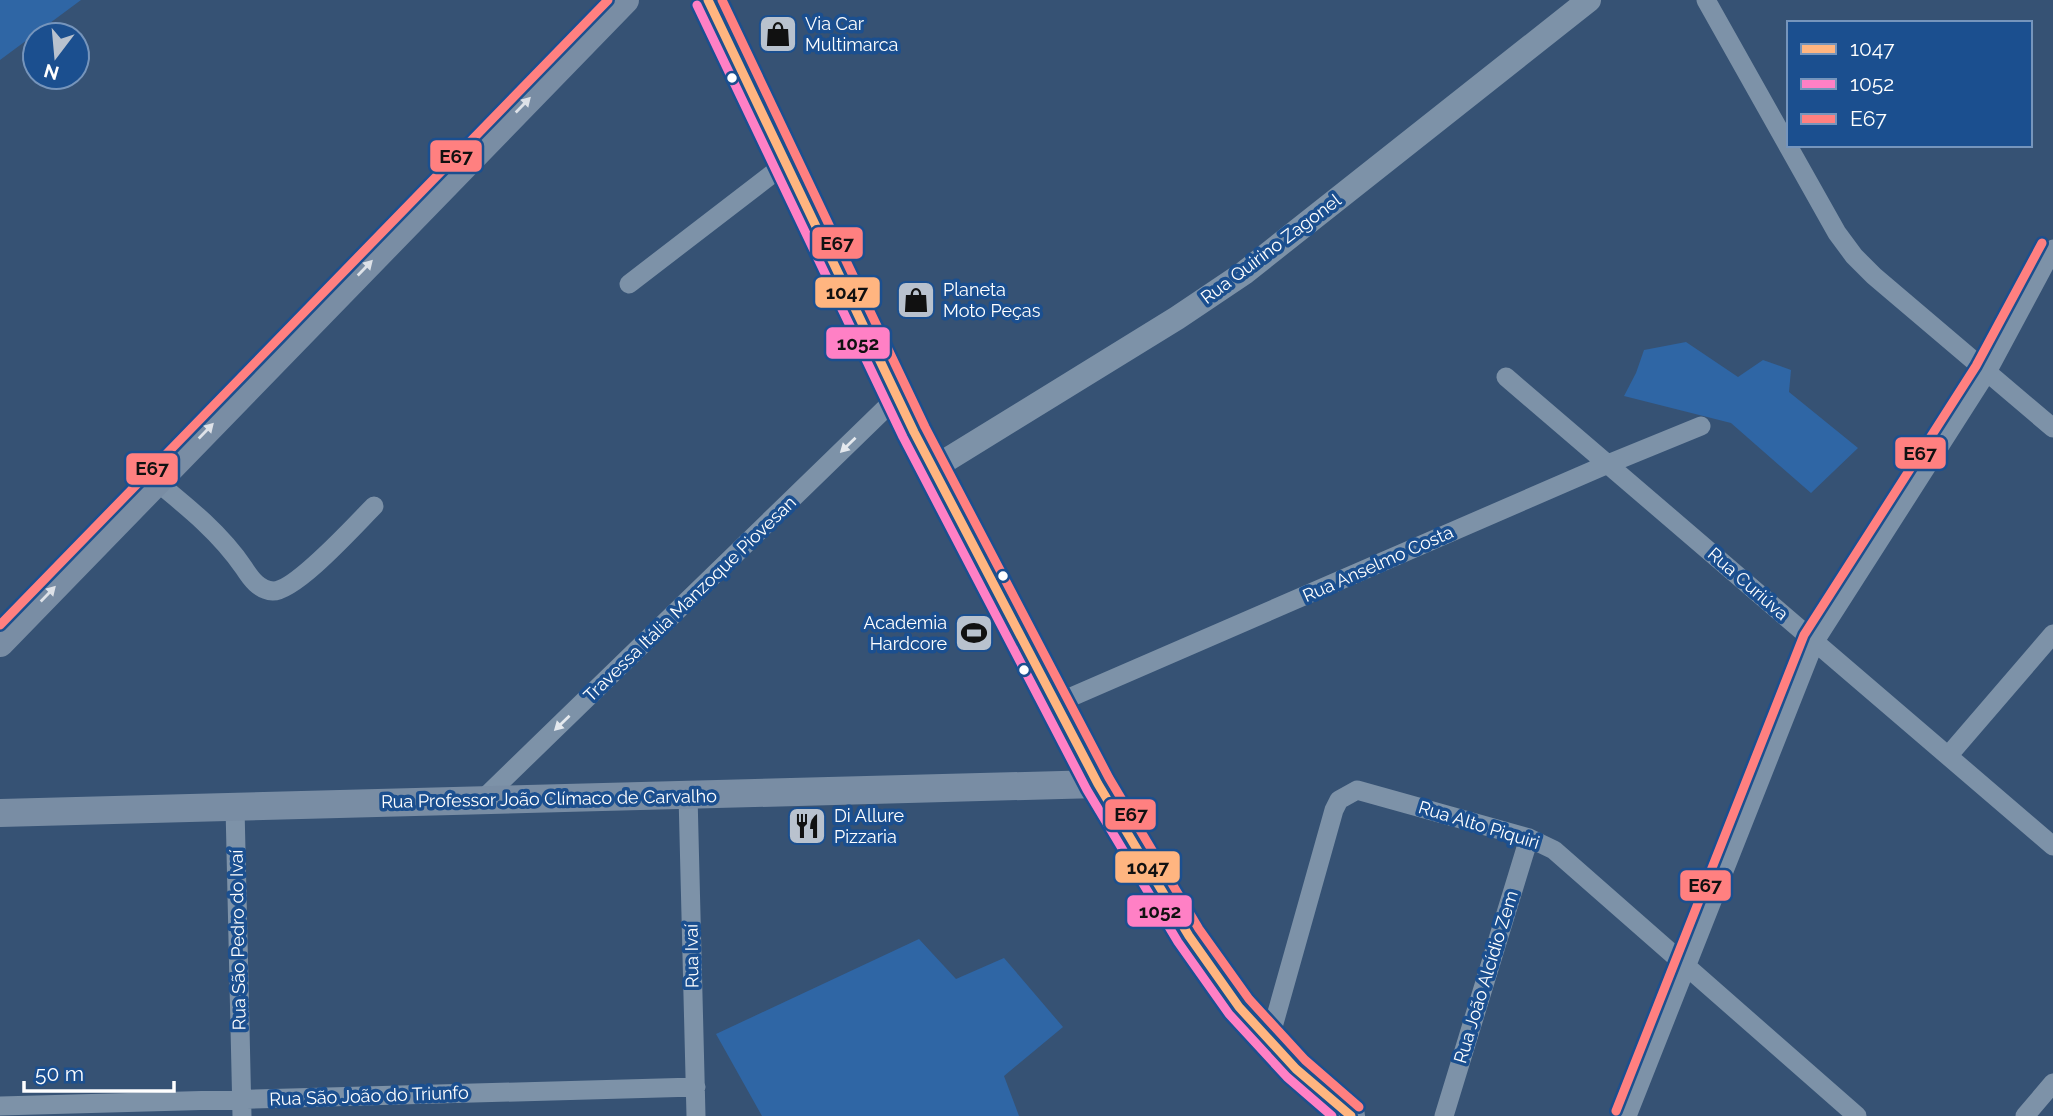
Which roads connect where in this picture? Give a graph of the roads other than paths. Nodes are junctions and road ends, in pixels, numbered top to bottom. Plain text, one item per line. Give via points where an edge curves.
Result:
1 (625, 0) edge
2 (1589, 0) edge
3 (1706, 0) edge
4 (716, 4) edge
5 (1787, 146) edge
6 (1788, 147) edge
7 (785, 164) junction
8 (2053, 249) edge
9 (629, 284) dead end
10 (1987, 372) junction
11 (1506, 377) dead end
12 (897, 397) junction
13 (1701, 426) dead end
14 (2053, 428) edge
15 (1608, 464) junction
16 (932, 469) junction
17 (157, 482) junction
18 (374, 506) dead end
19 (2053, 634) edge
20 (1815, 641) junction
21 (0, 643) edge
22 (1055, 704) junction
23 (1948, 756) junction
24 (1098, 784) junction
25 (688, 795) junction
26 (482, 800) junction
27 (235, 807) junction
28 (0, 813) edge
29 (1529, 838) junction
30 (2053, 846) edge
31 (1686, 965) junction
32 (1269, 1041) junction
33 (2053, 1083) edge
34 (696, 1087) junction
35 (0, 1106) edge
36 (242, 1108) edge
37 (696, 1116) edge
38 (1351, 1116) edge
39 (1444, 1116) edge
40 (1627, 1116) edge
41 (1857, 1116) edge
42 (2025, 1116) edge

17 -> 1 main road
2 - 16 street, Rua Quirino Zagonel via 1225,287
3 - 5 street
4 - 7 main road
6 - 10 street via 1842,240 1874,276
7 - 9 street
7 - 12 main road
8 - 10 street
10 - 14 street
10 - 20 street
11 - 15 street, Rua Curiúva
12 - 16 main road
12 -> 26 street, Travessa Itália Manzoque Piovesan
13 - 15 street, Rua Anselmo Costa
15 - 20 street, Rua Curiúva
15 - 22 street, Rua Anselmo Costa
16 - 22 main road
17 - 18 street via 215,531 252,580 272,591 284,589 299,577
21 -> 17 main road
19 - 23 street
20 - 23 street, Rua Curiúva
20 - 31 street
22 - 24 main road
23 - 30 street, Rua Curiúva
24 - 25 main road, Rua Professor João Clímaco de Carvalho
24 - 32 main road via 1189,936
25 - 26 main road, Rua Professor João Clímaco de Carvalho
25 - 34 street, Rua Ivaí
26 - 27 main road, Rua Professor João Clímaco de Carvalho
27 - 28 main road, Rua Professor João Clímaco de Carvalho
27 - 36 street, Rua São Pedro do Ivaí
29 - 31 street, Rua Alto Piquiri via 1566,858
29 - 32 street, Rua Alto Piquiri via 1367,791 1357,790 1339,800
29 - 39 street, Rua João Alcídio Zem
31 - 40 street
31 - 41 street, Rua Alto Piquiri
32 - 38 main road
33 - 42 street
34 - 36 street, Rua São João do Triunfo
34 - 37 street, Rua Ivaí
35 - 36 street, Rua São João do Triunfo

